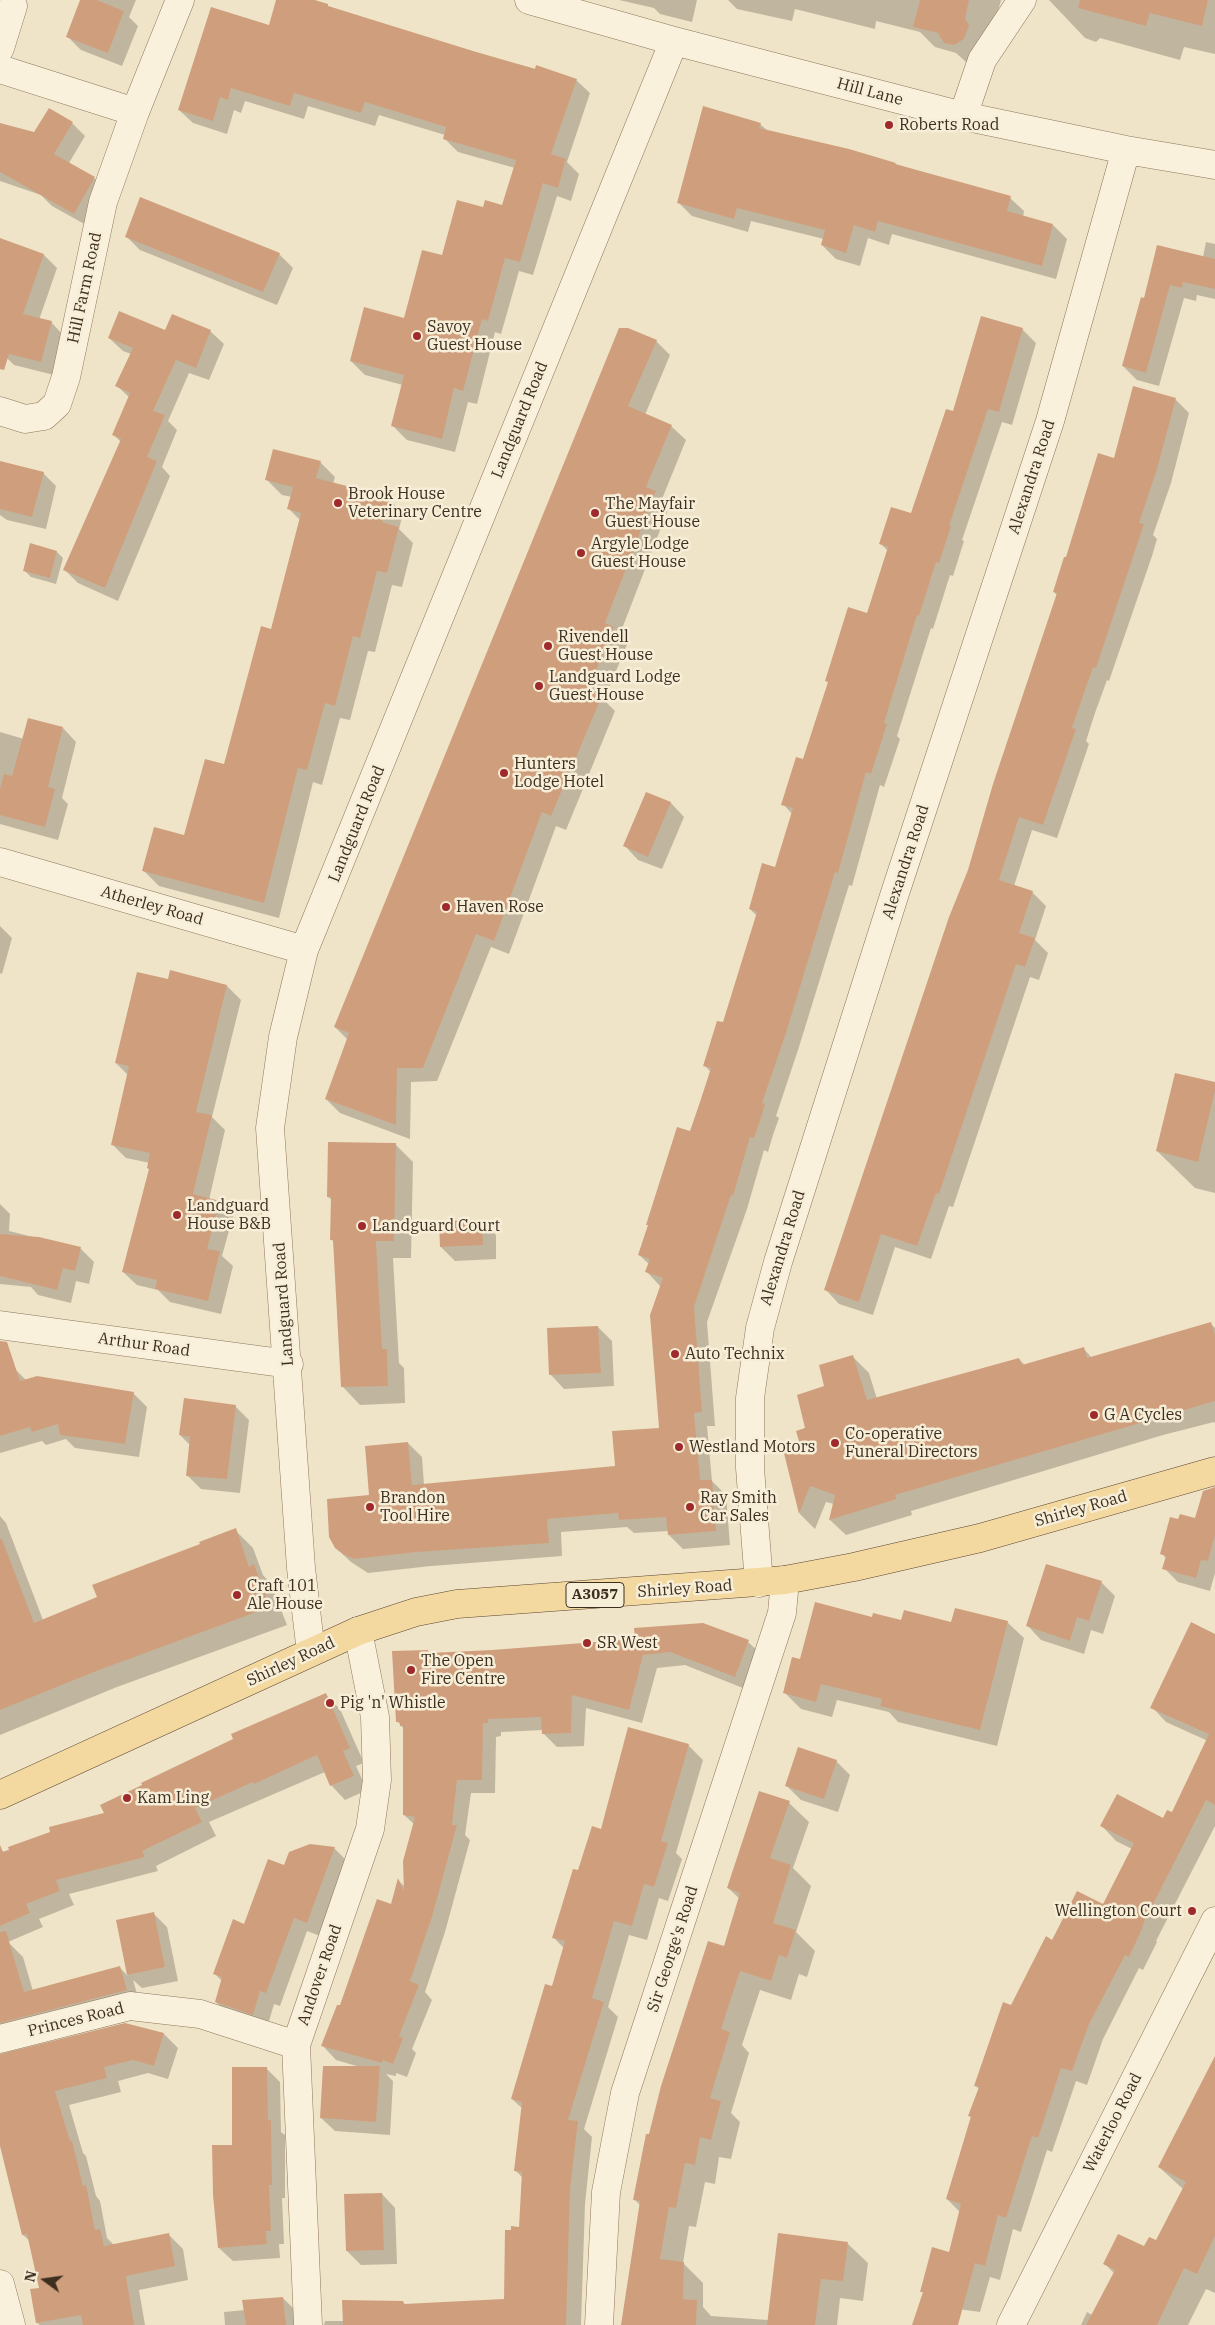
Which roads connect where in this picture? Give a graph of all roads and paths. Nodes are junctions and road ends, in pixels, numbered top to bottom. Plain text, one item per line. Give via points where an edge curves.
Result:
1 (180, 0) edge
2 (530, 0) edge
3 (1022, 0) edge
4 (13, 6) dead end
5 (674, 42) junction
6 (0, 48) edge
7 (0, 69) edge
8 (135, 112) junction
9 (963, 116) junction
10 (1126, 150) junction
11 (1215, 165) edge
12 (0, 411) edge
13 (0, 862) edge
14 (304, 950) junction
15 (0, 1325) edge
16 (288, 1364) junction
17 (1215, 1471) edge
18 (772, 1582) junction
19 (358, 1631) junction
20 (311, 1652) junction
21 (0, 1795) edge
22 (1215, 1921) edge
23 (0, 2038) edge
24 (296, 2045) junction
25 (0, 2284) edge
26 (11, 2325) edge
27 (308, 2325) edge
28 (599, 2325) edge
29 (1011, 2325) edge

1 - 8 street, Hill Farm Road
2 - 5 street, Hill Lane
3 - 9 street via 982,60
4 - 6 street
5 - 9 street, Hill Lane
5 - 14 street, Landguard Road
7 - 8 street
8 - 12 street, Hill Farm Road via 103,202 66,378 57,404 44,416 25,419
9 - 10 street, Hill Lane
10 - 11 street, Hill Lane
10 - 18 street, Alexandra Road via 1050,421 892,903 760,1328 750,1398 750,1468
13 - 14 street, Atherley Road
14 - 16 street, Landguard Road via 283,1037 270,1128
15 - 16 street, Arthur Road
16 - 20 street, Landguard Road via 301,1568
17 - 18 main road, Shirley Road / A3057 via 980,1538
18 - 19 main road, Shirley Road / A3057 via 457,1604 416,1612
18 - 28 street, Sir George's Road via 780,1622 625,2093 606,2192
19 - 20 main road, Shirley Road / A3057
19 - 24 street, Andover Road via 375,1716 376,1790 370,1828
20 - 21 main road, Shirley Road / A3057
22 - 29 street, Waterloo Road
23 - 24 street, Princes Road via 130,2006 200,2014
24 - 27 street, Andover Road
25 - 26 street

